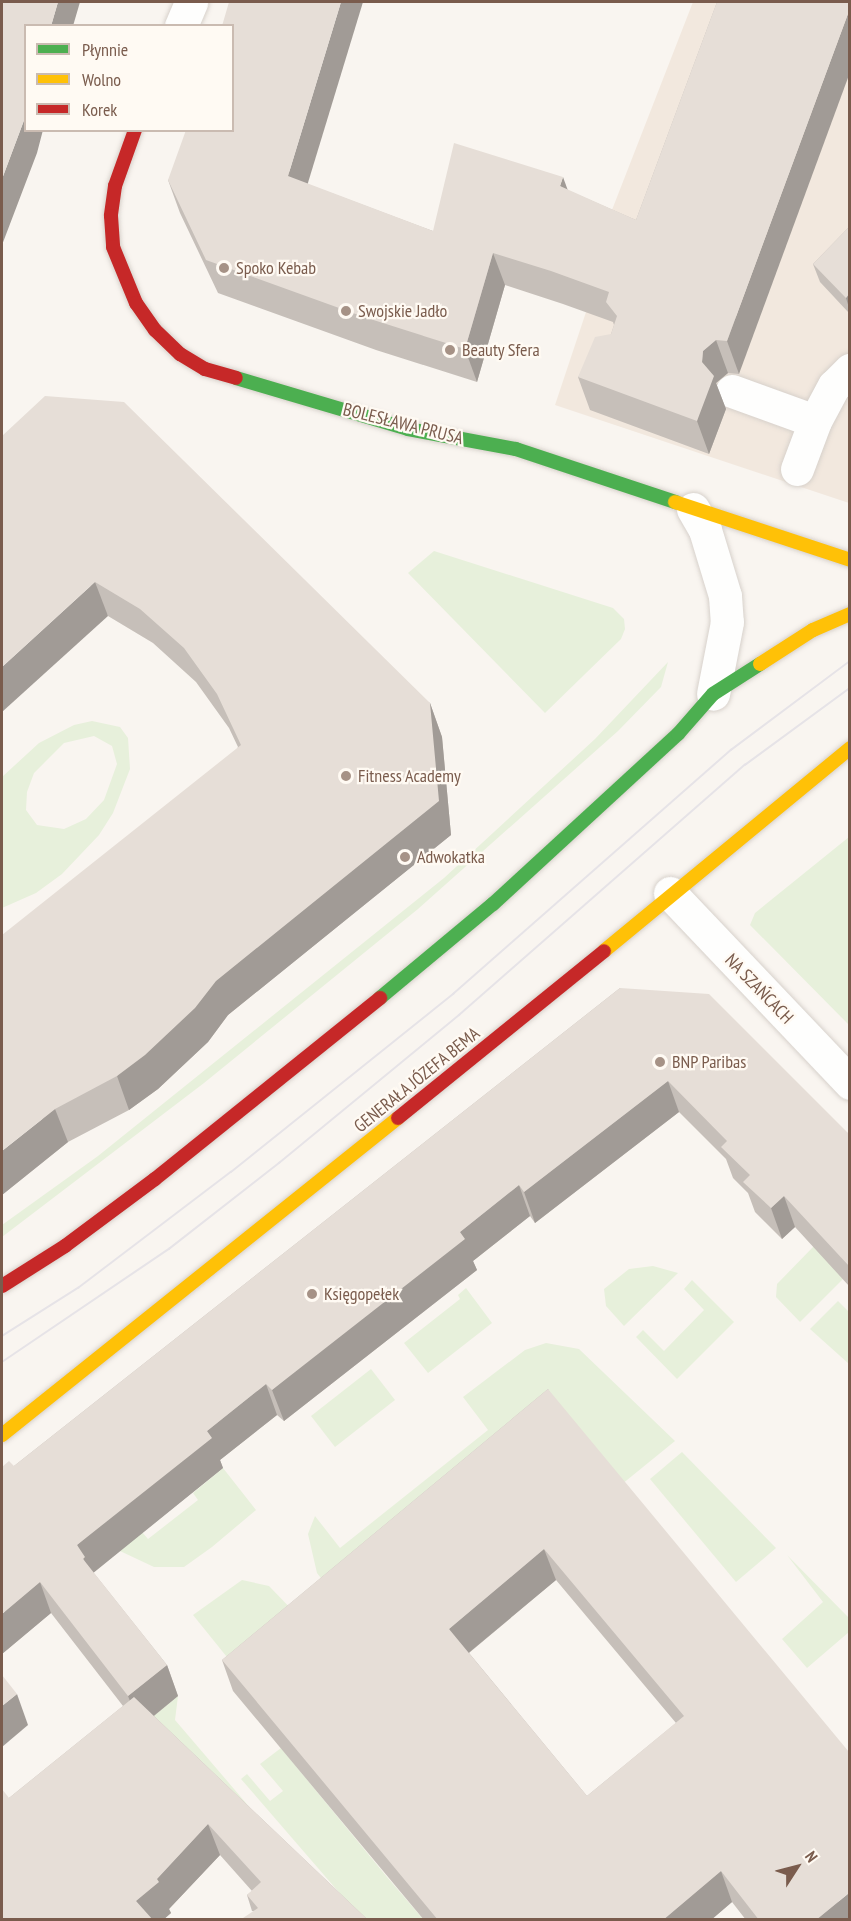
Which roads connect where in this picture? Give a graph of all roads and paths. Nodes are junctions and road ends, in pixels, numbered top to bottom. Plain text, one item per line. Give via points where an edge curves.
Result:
1 (191, 2) edge
2 (182, 24) edge
3 (134, 132) edge
4 (849, 370) edge
5 (732, 392) dead end
6 (815, 421) junction
7 (797, 469) dead end
8 (693, 508) junction
9 (849, 560) edge
10 (849, 614) edge
11 (713, 694) junction
12 (849, 748) edge
13 (670, 893) junction
14 (849, 1083) edge
15 (2, 1286) edge
16 (2, 1435) edge

1 - 2 street
3 - 8 street, BOLESŁAWA PRUSA via 115,186 111,216 113,247 136,303 180,354 205,369 408,429 516,449
4 - 6 street via 834,386
5 - 6 street
6 - 7 street
8 - 9 street, BOLESŁAWA PRUSA
8 - 11 street via 709,541 725,596 727,622
10 - 11 street via 820,626
11 - 15 street via 678,734 493,904 387,993 146,1186 65,1246
12 - 13 street, GENERAŁA JÓZEFA BEMA
13 - 14 street, NA SZAŃCACH
13 - 16 street, GENERAŁA JÓZEFA BEMA via 518,1022

